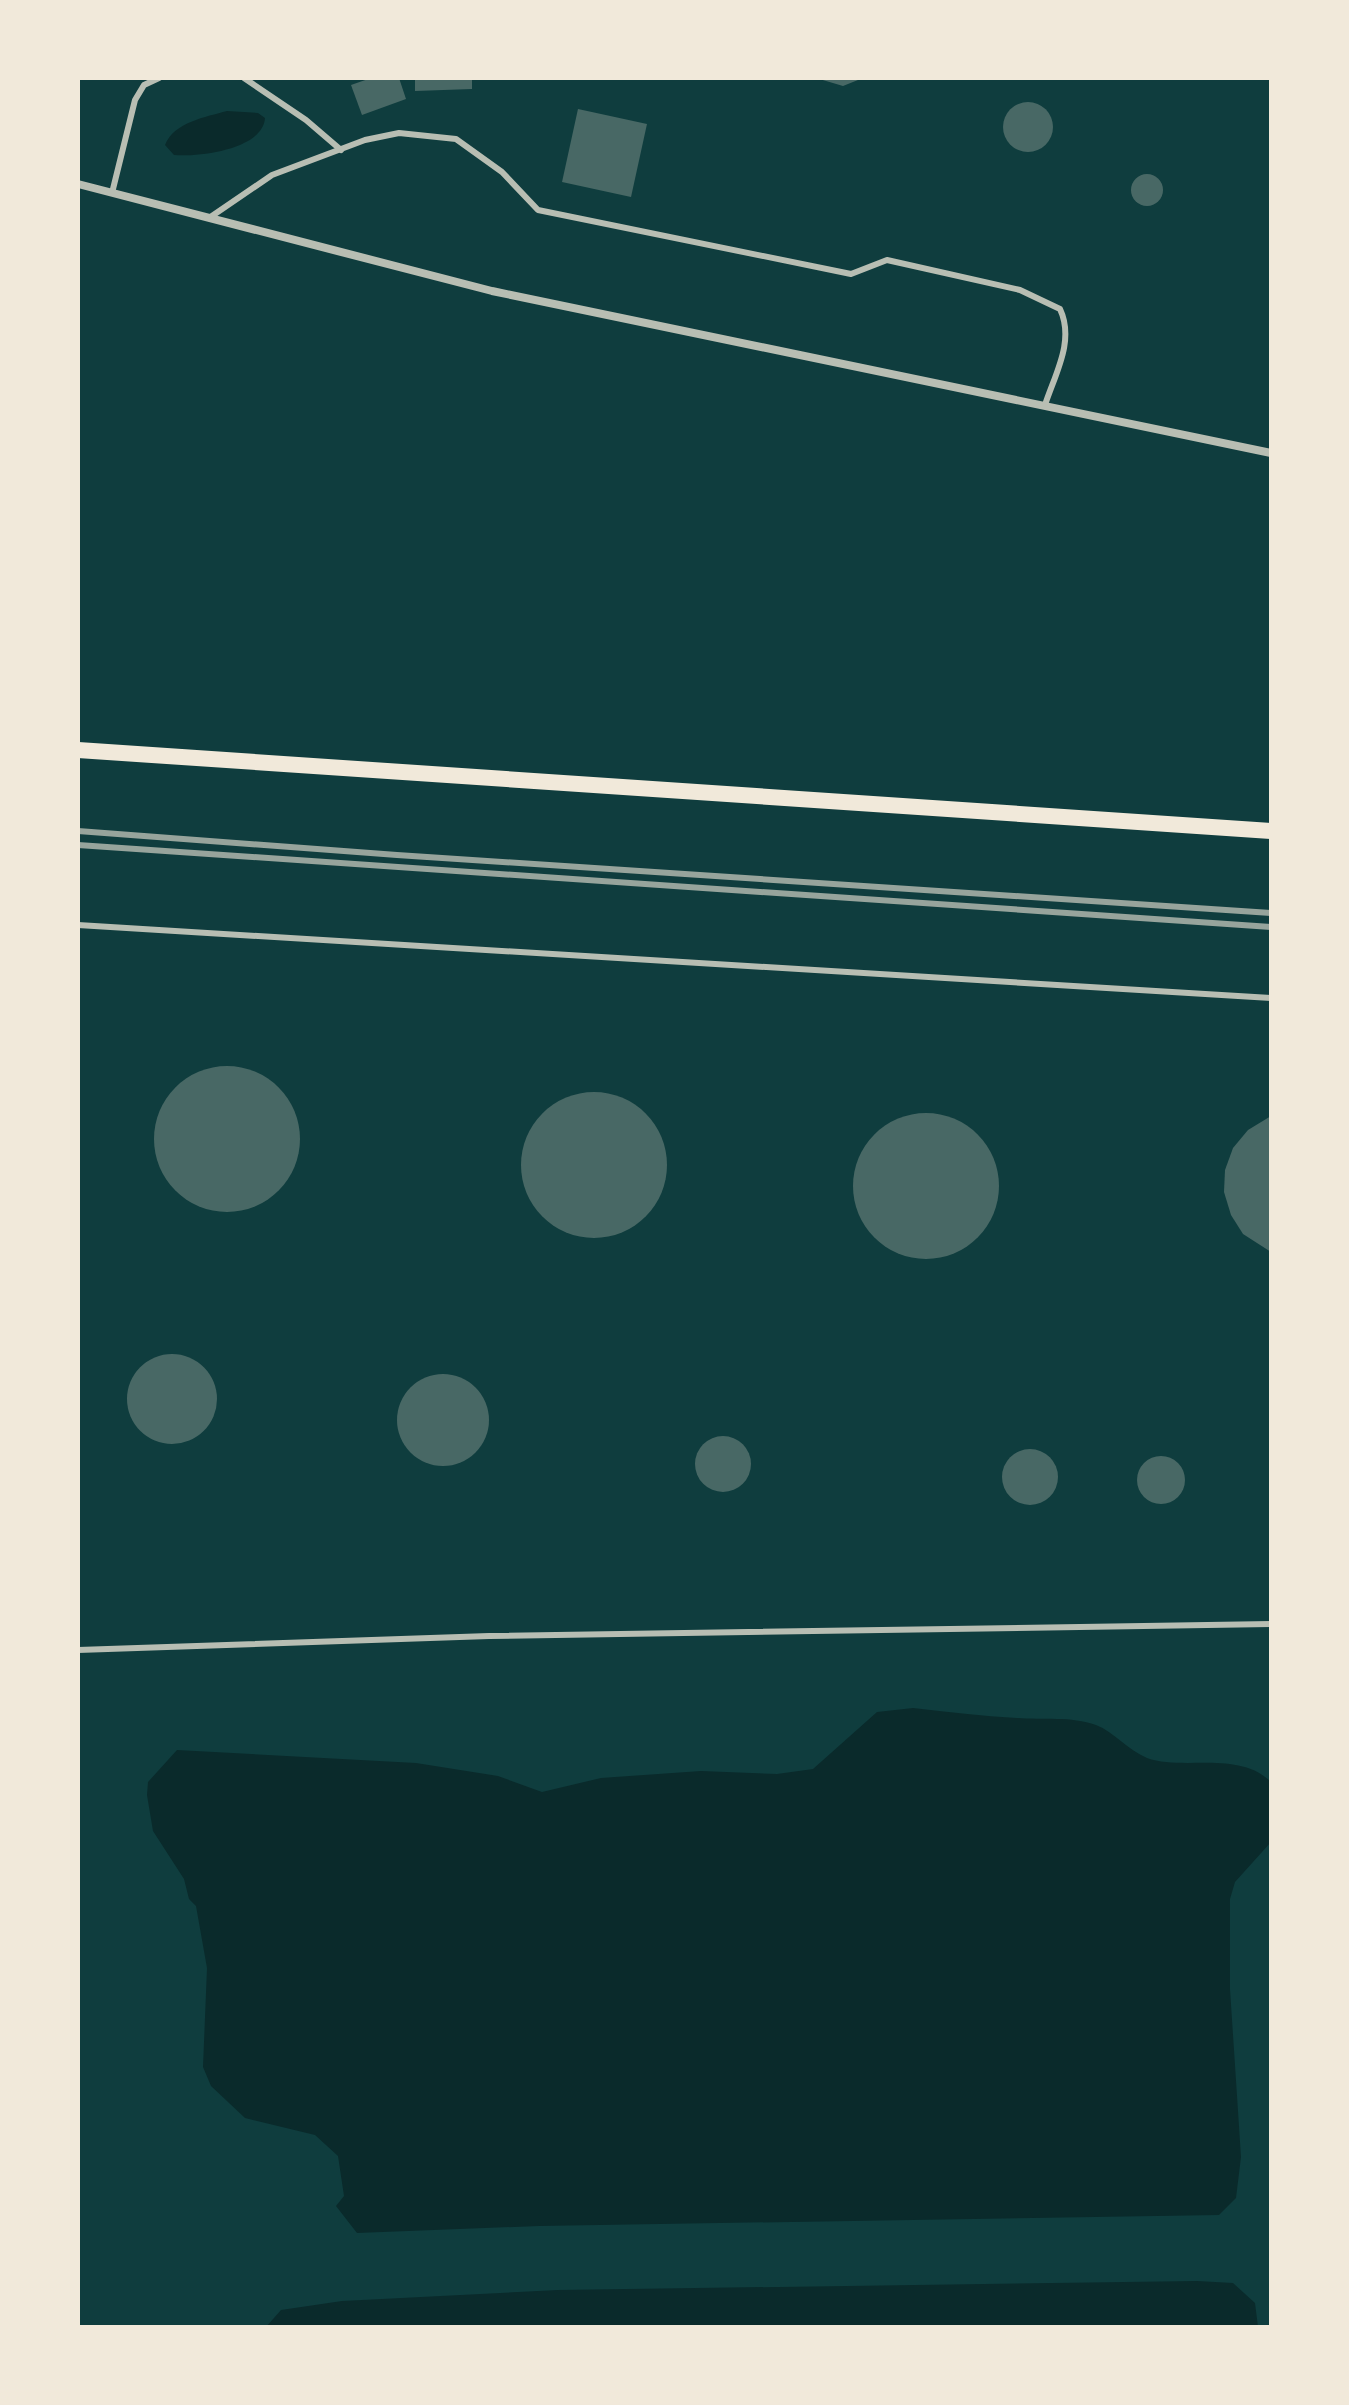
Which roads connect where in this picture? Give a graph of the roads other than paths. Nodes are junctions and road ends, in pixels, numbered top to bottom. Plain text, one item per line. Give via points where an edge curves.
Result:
1 (159, 78) edge
2 (244, 78) edge
3 (143, 82) edge
4 (341, 150) junction
5 (78, 184) edge
6 (112, 193) junction
7 (209, 218) junction
8 (1045, 405) junction
9 (1271, 453) edge
10 (78, 750) edge
11 (1271, 831) edge
12 (78, 925) edge
13 (1271, 998) edge
14 (1271, 1624) edge
15 (78, 1650) edge

1 - 3 lane
2 - 4 lane
3 - 6 lane
4 - 7 lane via 272,175
4 - 8 lane via 399,133 456,139 502,172 538,210 851,274 887,260 1020,290 1060,309 1067,323 1066,343
5 - 6 street
6 - 7 street
7 - 8 street via 492,291
8 - 9 street
10 - 11 main road
12 - 13 lane
14 - 15 lane via 489,1636

